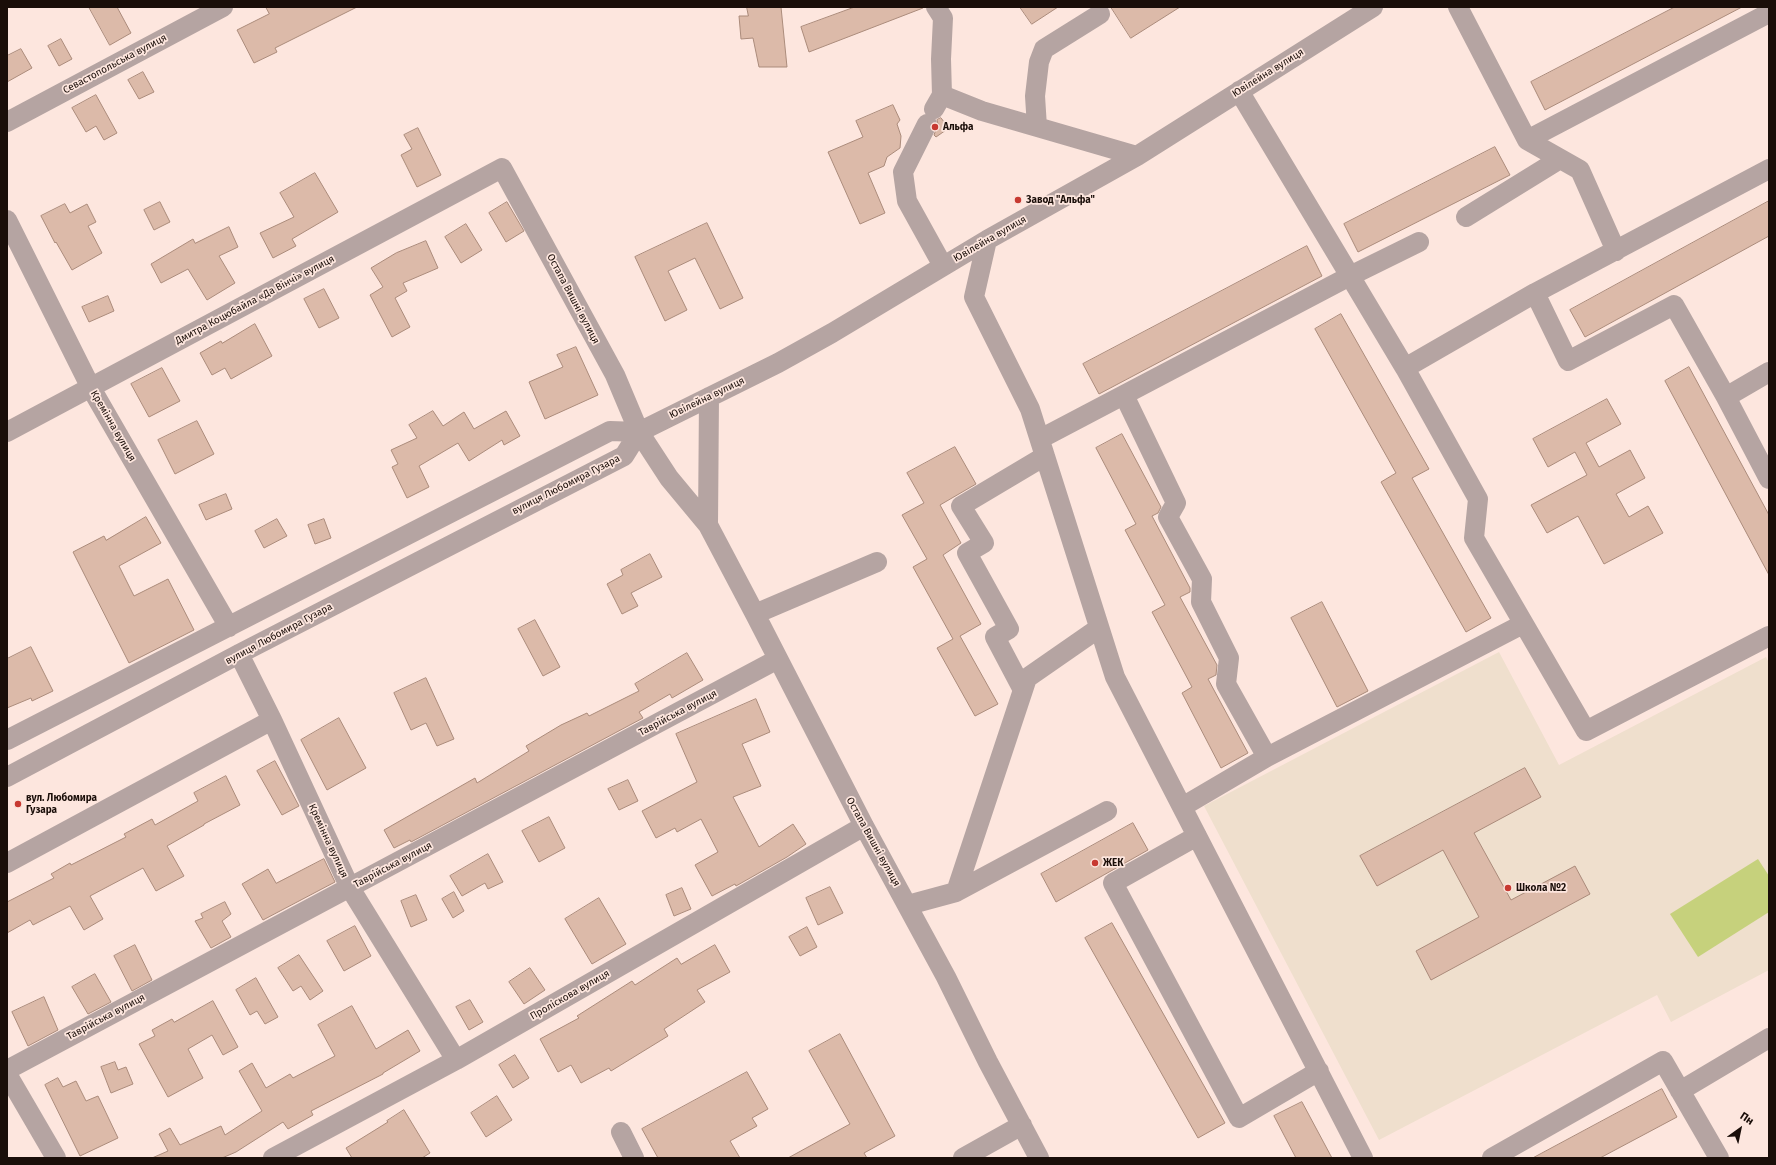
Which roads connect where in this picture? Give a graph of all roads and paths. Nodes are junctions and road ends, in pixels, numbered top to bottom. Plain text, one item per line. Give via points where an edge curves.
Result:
1 (223, 7) edge
2 (936, 7) edge
3 (1373, 7) edge
4 (1458, 7) edge
5 (1769, 13) edge
6 (1100, 14) dead end
7 (1239, 91) junction
8 (935, 109) junction
9 (7, 122) edge
10 (1037, 127) junction
11 (1527, 140) junction
12 (1137, 156) junction
13 (1560, 159) junction
14 (502, 168) joint
15 (1769, 169) edge
16 (1466, 217) dead end
17 (7, 220) edge
18 (987, 240) junction
19 (1419, 242) dead end
20 (1616, 250) junction
21 (943, 266) junction
22 (1350, 276) junction
23 (1536, 293) junction
24 (1405, 368) junction
25 (1769, 372) edge
26 (91, 388) junction
27 (1124, 395) junction
28 (709, 397) junction
29 (1726, 397) junction
30 (7, 432) edge
31 (639, 432) junction
32 (1042, 448) junction
33 (1769, 479) edge
34 (708, 525) junction
35 (877, 562) dead end
36 (755, 614) junction
37 (1523, 624) junction
38 (229, 627) junction
39 (1099, 628) junction
40 (1769, 636) edge
41 (240, 654) junction
42 (778, 660) junction
43 (1023, 690) junction
44 (272, 720) junction
45 (7, 740) edge
46 (1267, 757) junction
47 (7, 777) edge
48 (1182, 807) junction
49 (1107, 811) dead end
50 (864, 826) junction
51 (1197, 836) junction
52 (7, 863) edge
53 (350, 888) junction
54 (956, 892) junction
55 (908, 905) junction
56 (1769, 1038) edge
57 (456, 1060) junction
58 (7, 1070) edge
59 (1318, 1071) junction
60 (7, 1074) edge
61 (1680, 1091) junction
62 (1022, 1125) junction
63 (621, 1132) dead end
64 (56, 1158) edge
65 (273, 1158) edge
66 (634, 1158) edge
67 (963, 1158) edge
68 (1039, 1158) edge
69 (1363, 1158) edge
70 (1492, 1158) edge
71 (1719, 1158) edge

1 - 9 street, Севастопольська вулиця
2 - 8 street via 943,18
3 - 7 street, Ювілейна вулиця
4 - 11 street
5 - 11 street
6 - 10 street via 1044,49 1039,62 1035,96
7 - 12 street, Ювілейна вулиця
7 - 22 street
8 - 10 street via 982,111
8 - 21 street via 903,172 907,201
10 - 12 street
11 - 13 street
12 - 18 street, Ювілейна вулиця
13 - 16 street
13 - 20 street via 1580,170
14 - 26 street, Дмитра Коцюбайла «Да Вінчі» вулиця
14 - 31 street, Остапа Вишні вулиця via 615,375
15 - 20 street
17 - 26 street, Кремінна вулиця
18 - 21 street, Ювілейна вулиця
18 - 32 street via 974,297 1030,409
19 - 22 street
20 - 23 street
21 - 28 street, Ювілейна вулиця via 832,333
22 - 24 street
22 - 27 street
23 - 24 street
23 - 29 street via 1568,361 1674,305
24 - 37 street via 1478,499 1474,538
25 - 29 street
26 - 30 street, Дмитра Коцюбайла «Да Вінчі» вулиця
26 - 38 street, Кремінна вулиця
27 - 32 street
27 - 46 street via 1176,504 1168,517 1202,579 1201,602 1229,658 1226,684
28 - 31 street, Ювілейна вулиця
28 - 34 street
29 - 33 street
31 - 34 street, Остапа Вишні вулиця via 669,478
31 - 38 street via 610,431 403,535
31 - 41 street, вулиця Любомира Гузара via 624,456
32 - 39 street
32 - 43 street via 961,506 984,543 967,553 1009,629 995,637
34 - 36 street, Остапа Вишні вулиця
35 - 36 street
36 - 42 street, Остапа Вишні вулиця
37 - 40 street via 1586,731
37 - 46 street
38 - 45 street
39 - 43 street via 1027,678
39 - 48 street via 1115,677
41 - 44 street, Кремінна вулиця
41 - 47 street, вулиця Любомира Гузара
42 - 50 street, Остапа Вишні вулиця
42 - 53 street, Таврійська вулиця
43 - 54 street
44 - 52 street
44 - 53 street, Кремінна вулиця
46 - 48 street
48 - 51 street
49 - 54 street
50 - 55 street, Остапа Вишні вулиця
50 - 57 street, Проліскова вулиця
51 - 59 street
51 - 59 street via 1113,883 1239,1118
53 - 57 street, Кремінна вулиця
53 - 58 street, Таврійська вулиця
54 - 55 street
55 - 62 street, Остапа Вишні вулиця
56 - 61 street
57 - 65 street, Проліскова вулиця
59 - 69 street
60 - 64 street
61 - 70 street via 1663,1062
61 - 71 street
62 - 67 street
62 - 68 street, Остапа Вишні вулиця
63 - 66 street

